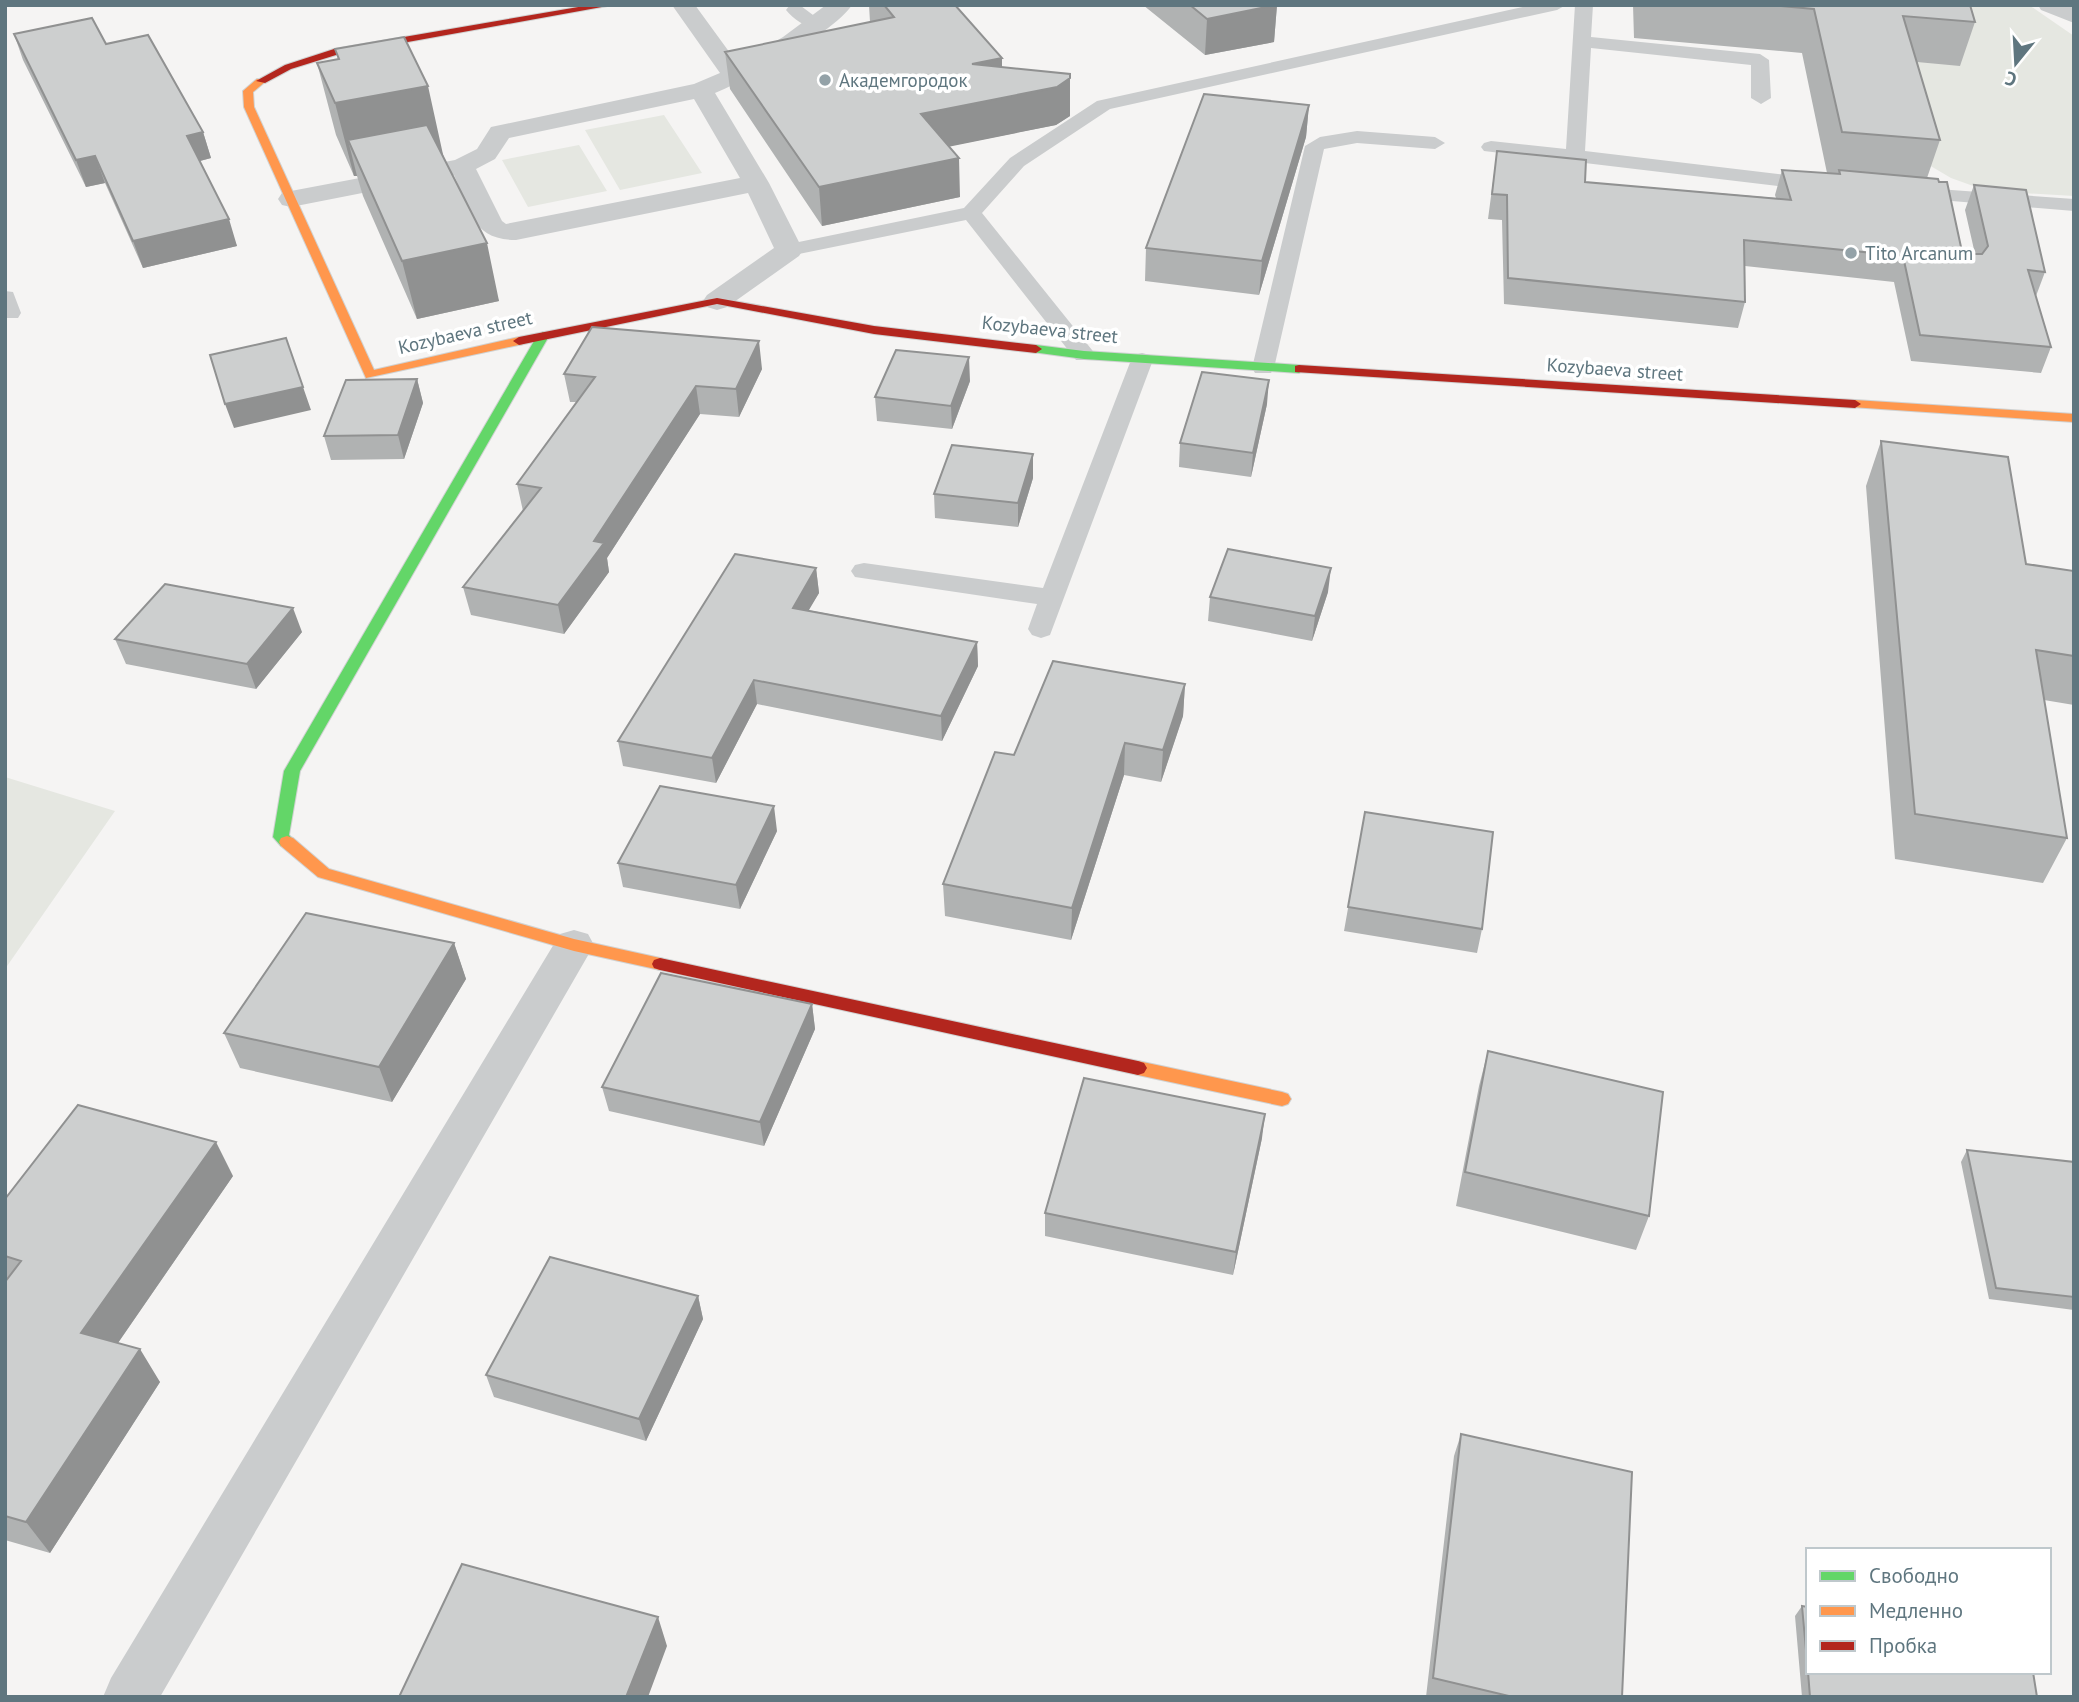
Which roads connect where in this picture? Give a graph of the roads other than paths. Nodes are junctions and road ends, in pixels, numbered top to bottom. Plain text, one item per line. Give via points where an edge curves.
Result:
1 (608, 5) edge
2 (682, 5) edge
3 (841, 5) edge
4 (1557, 5) edge
5 (1584, 5) edge
6 (2049, 5) edge
7 (795, 9) dead end
8 (2074, 16) edge
9 (816, 24) junction
10 (1582, 42) junction
11 (735, 77) junction
12 (701, 90) junction
13 (1761, 98) dead end
14 (1435, 143) dead end
15 (1491, 147) dead end
16 (1575, 156) junction
17 (462, 166) junction
18 (756, 183) junction
19 (1841, 188) edge
20 (1895, 193) edge
21 (1949, 195) junction
22 (291, 199) junction
23 (2074, 205) edge
24 (971, 214) junction
25 (1954, 221) edge
26 (789, 250) junction
27 (717, 301) junction
28 (542, 336) junction
29 (1084, 355) junction
30 (1142, 360) junction
31 (1263, 368) junction
32 (2074, 418) edge
33 (864, 572) dead end
34 (1053, 598) junction
35 (1041, 629) dead end
36 (574, 945) junction
37 (1282, 1099) dead end
38 (130, 1697) edge

1 - 22 street, Kozybaeva street via 364,45 298,61 270,74 248,91 247,99
2 - 11 street
3 - 9 street
4 - 24 lane via 1104,105 1017,162
5 - 10 lane
6 - 8 street
7 - 9 lane
9 - 11 street
10 - 13 lane via 1760,60
10 - 16 lane
11 - 12 street
12 - 17 street via 500,132 486,154
12 - 18 street
14 - 31 lane via 1347,138 1325,139 1315,146
15 - 16 lane
16 - 19 lane
17 - 18 street via 491,226 500,232
17 - 22 street
18 - 26 street
20 - 21 lane
21 - 23 lane
21 - 25 lane
22 - 28 street, Kozybaeva street via 370,375
24 - 26 lane
24 - 29 lane
26 - 27 street
27 - 28 street, Kozybaeva street
27 - 29 street, Kozybaeva street via 874,330
28 - 36 street via 292,771 281,837 324,873
29 - 30 street, Kozybaeva street
30 - 31 street, Kozybaeva street
30 - 34 lane
31 - 32 street, Kozybaeva street
33 - 34 lane
34 - 35 lane
36 - 37 street
36 - 38 street

